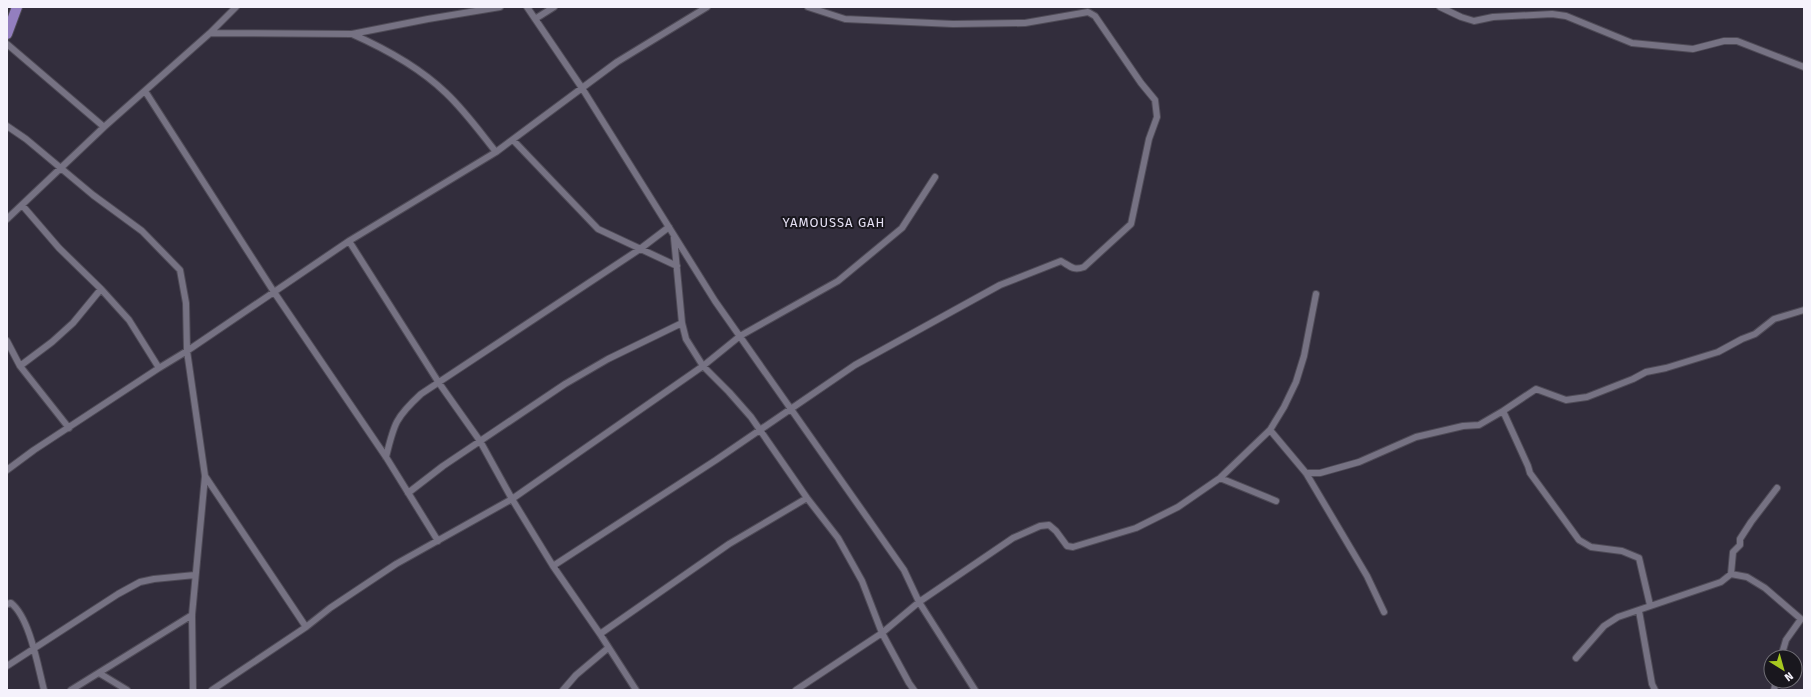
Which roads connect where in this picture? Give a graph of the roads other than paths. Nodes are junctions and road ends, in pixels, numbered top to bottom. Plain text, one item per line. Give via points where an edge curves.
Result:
1 (17, 7) edge
2 (236, 7) edge
3 (500, 7) edge
4 (528, 7) edge
5 (554, 7) edge
6 (707, 7) edge
7 (808, 7) edge
8 (1440, 7) edge
9 (536, 19) junction
10 (210, 33) junction
11 (7, 34) edge
12 (352, 34) junction
13 (7, 44) edge
14 (1804, 67) edge
15 (582, 88) junction
16 (145, 92) junction
17 (7, 126) edge
18 (104, 127) junction
19 (513, 140) junction
20 (496, 152) junction
21 (60, 168) junction
22 (935, 177) dead end
23 (22, 205) junction
24 (7, 219) edge
25 (669, 227) junction
26 (674, 236) junction
27 (349, 241) junction
28 (640, 249) junction
29 (677, 266) junction
30 (101, 289) junction
31 (274, 292) junction
32 (1316, 294) dead end
33 (1804, 310) edge
34 (682, 323) junction
35 (740, 336) junction
36 (7, 341) edge
37 (187, 351) junction
38 (20, 366) junction
39 (703, 366) junction
40 (159, 368) junction
41 (439, 384) junction
42 (791, 409) junction
43 (1503, 411) junction
44 (69, 428) junction
45 (760, 430) junction
46 (1270, 430) junction
47 (480, 441) junction
48 (386, 457) junction
49 (7, 470) edge
50 (1306, 473) junction
51 (205, 476) junction
52 (1220, 478) junction
53 (1777, 488) dead end
54 (408, 492) junction
55 (807, 498) junction
56 (512, 499) junction
57 (1276, 501) dead end
58 (438, 541) junction
59 (553, 566) junction
60 (1731, 574) junction
61 (195, 575) junction
62 (919, 602) junction
63 (7, 604) edge
64 (1650, 605) junction
65 (1639, 611) junction
66 (1384, 612) dead end
67 (192, 614) junction
68 (306, 627) junction
69 (882, 633) junction
70 (600, 634) junction
71 (608, 648) junction
72 (1783, 649) edge
73 (34, 650) junction
74 (1576, 658) dead end
75 (7, 666) edge
76 (100, 673) junction
77 (44, 690) edge
78 (71, 690) edge
79 (127, 690) edge
80 (193, 690) edge
81 (212, 690) edge
82 (562, 690) edge
83 (636, 690) edge
84 (796, 690) edge
85 (914, 690) edge
86 (974, 690) edge
87 (1655, 690) edge

1 - 11 main road
2 - 10 street
3 - 12 street
4 - 9 street
5 - 9 street
6 - 15 street via 617,62
7 - 42 street via 845,19 954,24 1025,23 1088,12 1102,24 1141,83 1156,100 1157,117 1149,140 1131,224 1084,267 1072,269 1061,261 1000,285 855,365
8 - 14 street via 1474,21 1500,16 1566,16 1639,43 1693,49 1724,41 1737,41
9 - 15 street
10 - 12 street
10 - 16 street
12 - 20 street via 386,49 446,93
13 - 18 street
15 - 19 street
15 - 25 street
16 - 18 street
16 - 31 street
17 - 21 street
18 - 21 street
19 - 20 street
19 - 28 street via 598,229
20 - 27 street
21 - 23 street
21 - 37 street via 142,232 180,270 186,303
22 - 35 street via 902,228 872,254 838,281
23 - 24 street
23 - 30 street via 59,248
25 - 26 street
25 - 28 street
26 - 29 street
26 - 35 street
27 - 31 street
27 - 41 street
28 - 29 street
28 - 41 street
29 - 34 street
30 - 38 street via 73,323
30 - 40 street via 129,320
31 - 37 street
31 - 48 street
32 - 46 street via 1304,356 1296,382
33 - 43 street via 1774,319 1755,334 1718,352 1646,372 1633,380 1587,397 1566,400 1536,389
34 - 39 street via 686,339
34 - 47 street via 608,358 531,405
35 - 39 street
35 - 42 street
36 - 38 street
37 - 40 street
37 - 51 street
38 - 44 street
39 - 45 street via 729,392
39 - 56 street
40 - 44 street
41 - 47 street
41 - 48 street via 421,394 404,409 394,425
42 - 45 street
42 - 62 street via 904,570
43 - 50 street via 1479,425 1463,426 1416,438 1359,462 1320,474
43 - 64 street via 1530,473 1579,540 1591,547 1622,551 1639,558
44 - 49 street
45 - 55 street
45 - 59 street
46 - 50 street
46 - 52 street
47 - 54 street
47 - 56 street
48 - 54 street
50 - 66 street via 1367,576
51 - 61 street
51 - 68 street
52 - 57 street
52 - 62 street via 1178,507 1136,528 1073,547 1067,546 1049,525 1040,526 1014,538
53 - 60 street via 1751,522 1740,539 1740,545 1733,552
54 - 58 street
55 - 69 street via 846,550 862,581
55 - 70 street via 729,544
56 - 58 street
56 - 59 street
58 - 68 street via 396,564
59 - 70 street
60 - 64 street via 1721,582
60 - 72 street via 1747,577 1765,588 1801,619 1786,640
61 - 67 street
61 - 73 street via 140,582
62 - 69 street
62 - 86 street
63 - 73 street via 15,607
64 - 65 street
65 - 74 street via 1618,617 1604,626
65 - 87 street
67 - 76 street
67 - 80 street
68 - 81 street
69 - 84 street
69 - 85 street
70 - 71 street
71 - 82 street
71 - 83 street
73 - 75 street
73 - 77 street
76 - 78 street
76 - 79 street

